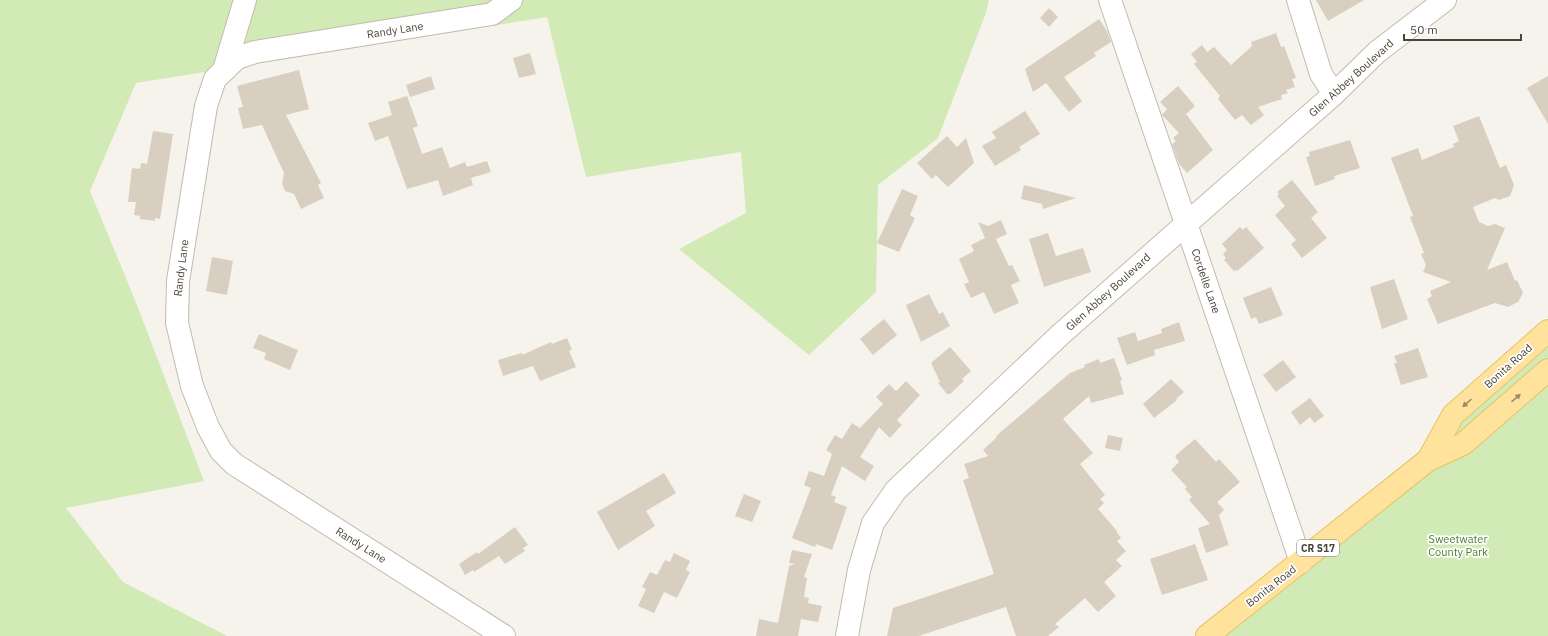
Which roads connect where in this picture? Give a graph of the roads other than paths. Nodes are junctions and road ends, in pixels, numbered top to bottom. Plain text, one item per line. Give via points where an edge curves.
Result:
1 (245, 0) edge
2 (511, 0) edge
3 (1110, 0) edge
4 (1298, 0) edge
5 (1445, 0) edge
6 (224, 70) junction
7 (1334, 94) junction
8 (1186, 222) junction
9 (1548, 331) edge
10 (1548, 370) edge
11 (1428, 460) junction
12 (1301, 562) junction
13 (504, 636) edge
14 (846, 636) edge
15 (1206, 636) edge

1 - 6 street
2 - 6 street, Randy Lane via 492,14 254,52 237,58
3 - 8 street, Cordelle Lane
4 - 7 street via 1321,74
5 - 7 street, Glen Abbey Boulevard via 1377,52
6 - 13 street, Randy Lane via 215,80 206,106 178,281 177,323 192,386 208,427 221,451 234,464
7 - 8 street, Glen Abbey Boulevard
8 - 12 street, Cordelle Lane
8 - 14 street, Glen Abbey Boulevard via 1057,337 896,490 873,523 859,570
9 -> 11 main road, Bonita Road / CR S17 via 1453,415
11 -> 10 main road, Bonita Road / CR S17 via 1463,444
11 - 12 main road, Bonita Road / CR S17
12 - 15 main road, Bonita Road / CR S17

